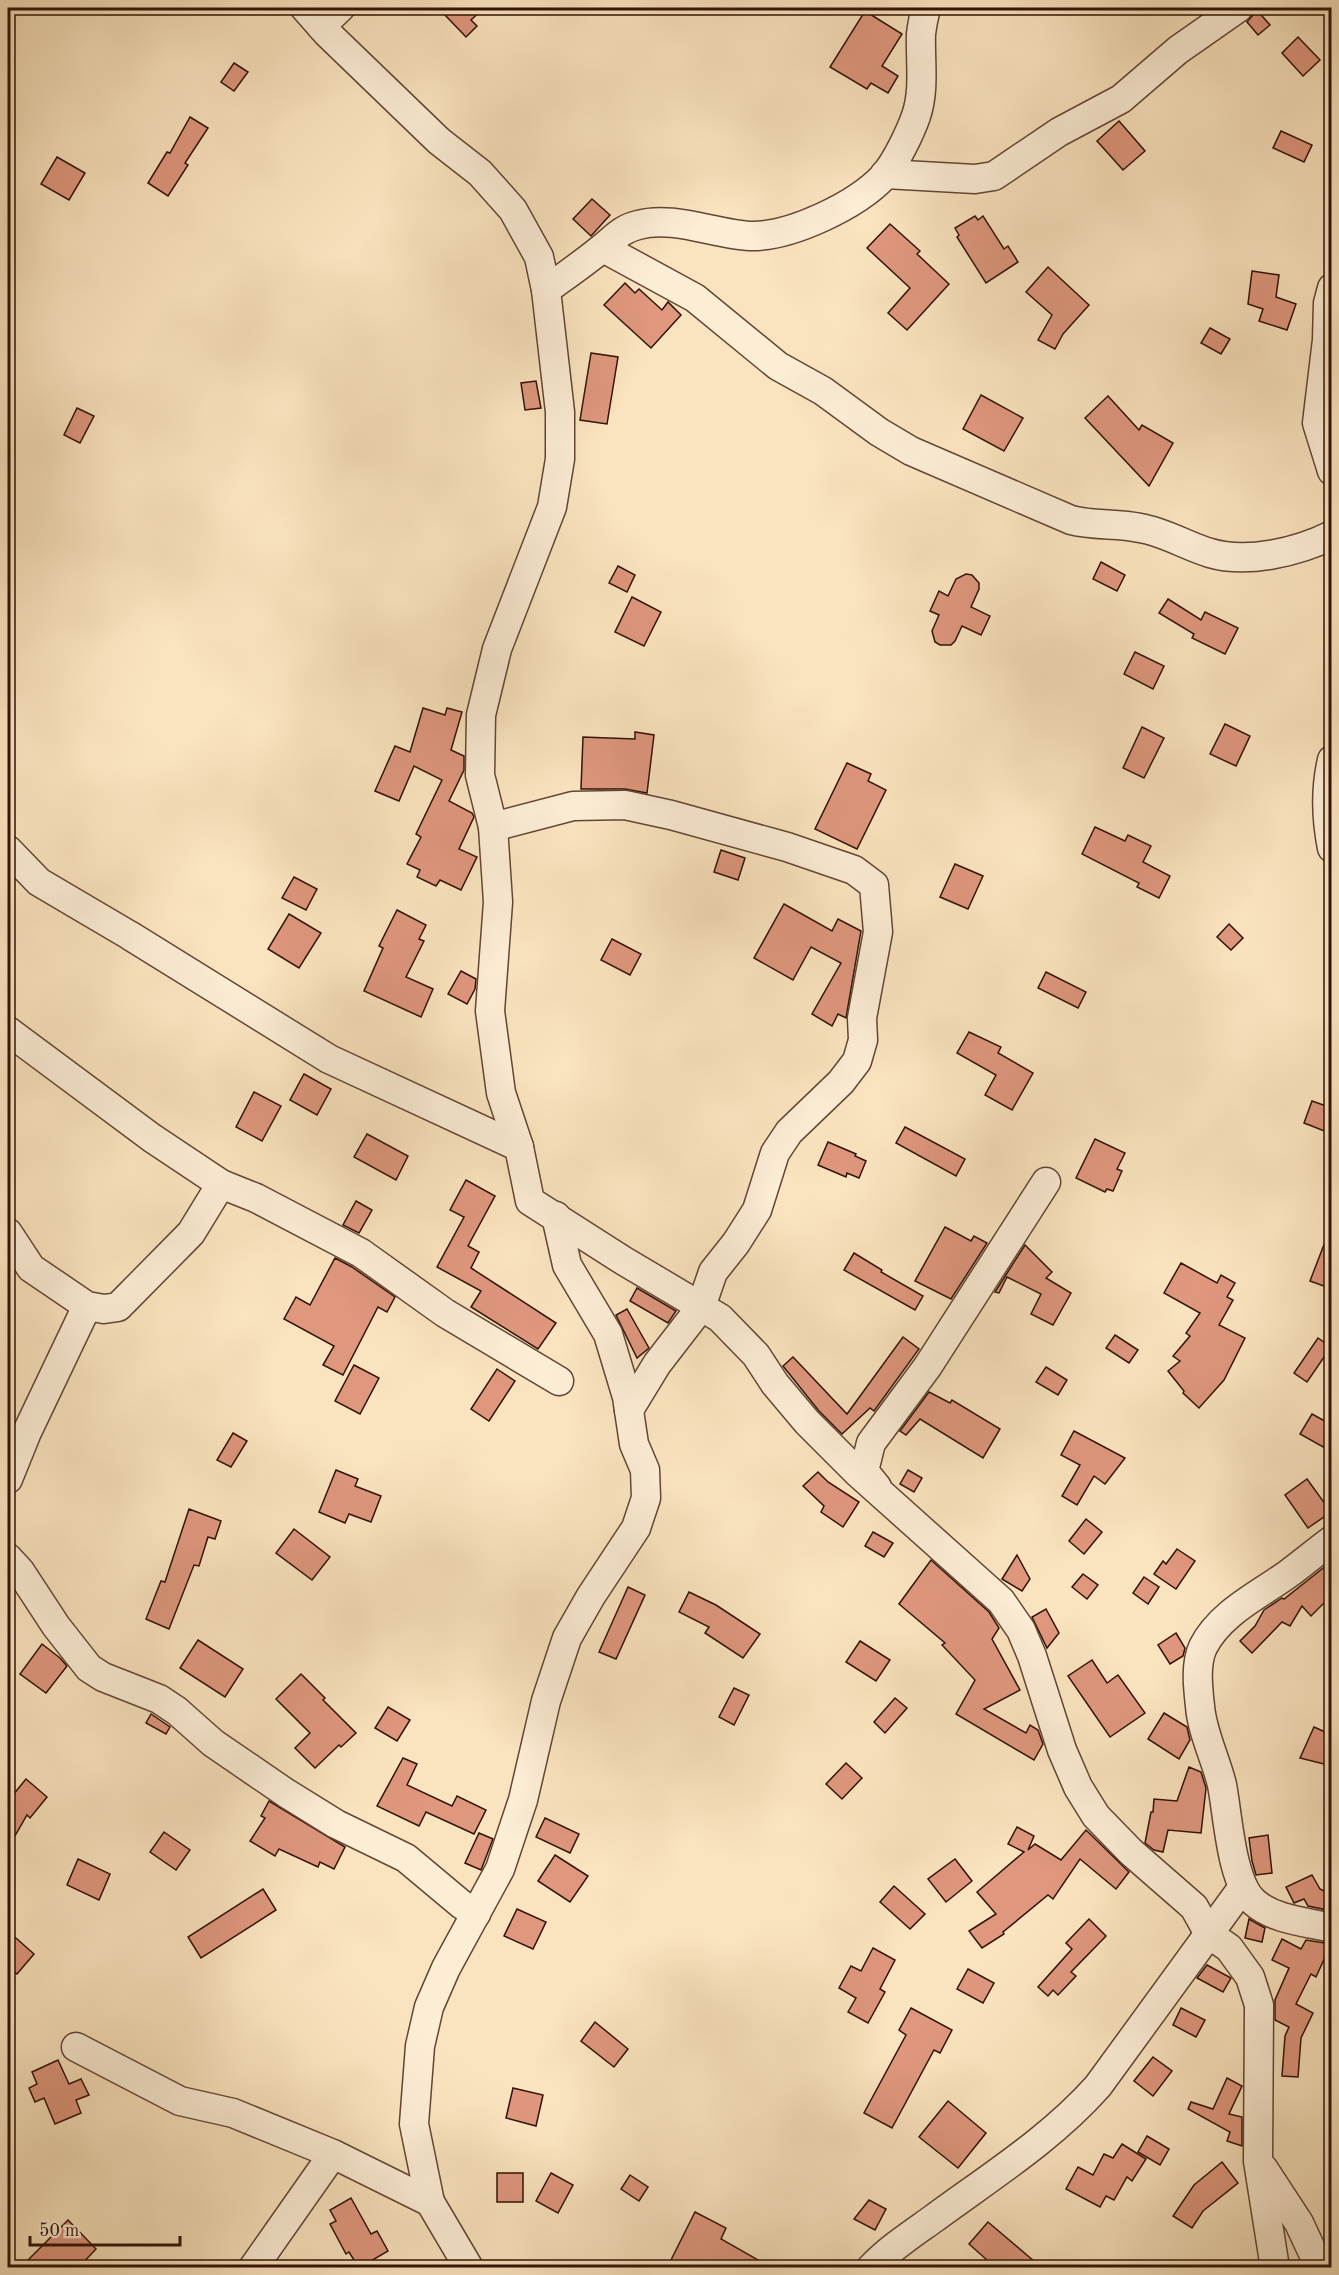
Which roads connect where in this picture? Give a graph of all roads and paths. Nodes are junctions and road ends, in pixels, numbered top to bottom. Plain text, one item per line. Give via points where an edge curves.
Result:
1 (926, 8) edge
2 (1238, 8) edge
3 (322, 14) edge
4 (885, 174) junction
5 (603, 248) junction
6 (1332, 288) edge
7 (546, 290) junction
8 (1332, 471) edge
9 (1332, 535) edge
10 (1332, 760) edge
11 (493, 827) junction
12 (1332, 848) edge
13 (8, 850) edge
14 (8, 1031) edge
15 (519, 1147) junction
16 (1046, 1182) dead end
17 (221, 1184) junction
18 (556, 1216) junction
19 (8, 1233) edge
20 (19, 1270) edge
21 (87, 1306) junction
22 (701, 1307) junction
23 (559, 1381) dead end
24 (629, 1410) junction
25 (8, 1479) edge
26 (880, 1491) junction
27 (1332, 1540) edge
28 (8, 1558) edge
29 (1243, 1887) junction
30 (477, 1914) junction
31 (1332, 1928) edge
32 (1209, 1934) junction
33 (76, 2047) dead end
34 (333, 2154) junction
35 (1258, 2161) junction
36 (430, 2202) junction
37 (253, 2268) edge
38 (469, 2268) edge
39 (871, 2268) edge
40 (1275, 2268) edge
41 (1320, 2268) edge

1 - 4 street via 916,115
2 - 4 street via 1178,50 1121,99 1059,132 994,176 975,179
3 - 7 street via 438,141 480,173 513,210 539,257
4 - 5 street via 866,192 789,231 751,236 656,220 620,232
5 - 7 street
5 - 9 street via 695,298 778,366 823,391 911,451 1071,520 1140,527 1212,554 1238,556 1283,553
6 - 8 street via 1317,423
7 - 11 street via 560,412 560,459 552,507 498,649 481,715 480,774
10 - 12 street via 1326,784
11 - 15 street via 498,902 490,1011 501,1093
11 - 22 street via 573,806 625,805 787,847 854,870 874,885 878,932 857,1061 789,1132 775,1153 757,1210 713,1272
13 - 15 street via 39,882 329,1059
14 - 17 street
15 - 18 street via 530,1201
16 - 26 street via 928,1366 871,1443 864,1471
17 - 21 street via 191,1233 118,1306 104,1310
17 - 23 street via 247,1193 361,1254 444,1313
18 - 22 street
18 - 24 street via 567,1265 608,1334
19 - 20 street
20 - 21 street
21 - 25 street
22 - 24 street via 657,1364
22 - 26 street via 720,1318 756,1354 807,1422
24 - 30 street via 634,1444 645,1470 646,1498 636,1528 567,1638 546,1701 523,1800 500,1869
26 - 32 street via 1001,1601 1025,1639 1062,1750 1096,1816 1194,1907
27 - 29 street via 1239,1607 1214,1629 1202,1650 1198,1669 1200,1708 1222,1784 1230,1841
28 - 30 street via 89,1668 159,1699 213,1743 286,1793 336,1824 406,1858
29 - 31 street via 1253,1902 1270,1913
29 - 32 street
30 - 36 street via 429,2007 420,2046 414,2124
32 - 35 street via 1229,1947 1250,1977 1259,2005
32 - 39 street via 1078,2109
33 - 34 street via 180,2101 233,2113
34 - 36 street
34 - 37 street
35 - 40 street
35 - 41 street via 1299,2223
36 - 38 street

